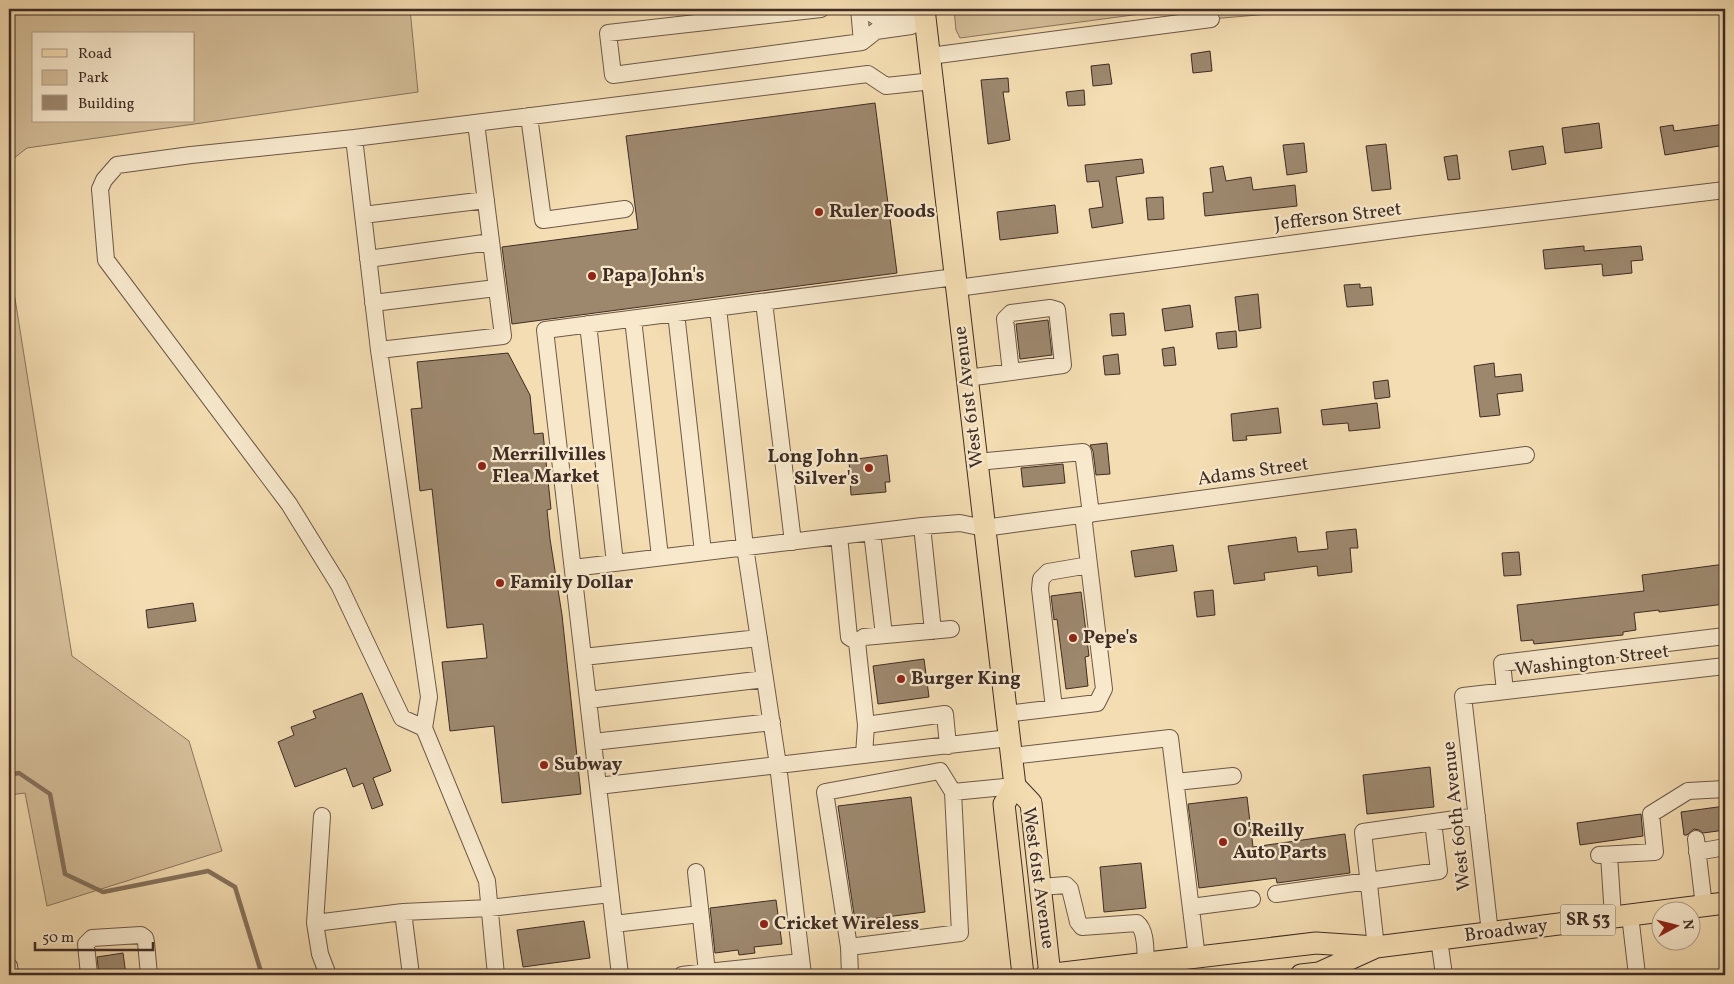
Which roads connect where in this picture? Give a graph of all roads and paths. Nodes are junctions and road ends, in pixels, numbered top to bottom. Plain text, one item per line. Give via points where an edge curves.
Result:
1 (821, 9) edge
2 (859, 9) edge
3 (865, 9) edge
4 (925, 13) edge
5 (1211, 19) dead end
6 (862, 42) junction
7 (930, 56) junction
8 (932, 80) junction
9 (530, 116) junction
10 (476, 123) junction
11 (354, 138) junction
12 (1725, 190) edge
13 (486, 200) junction
14 (625, 209) dead end
15 (363, 216) junction
16 (491, 242) junction
17 (368, 259) junction
18 (956, 282) junction
19 (496, 288) junction
20 (764, 302) junction
21 (373, 303) junction
22 (718, 308) junction
23 (676, 313) junction
24 (633, 319) junction
25 (588, 324) junction
26 (379, 350) junction
27 (1011, 372) junction
28 (967, 378) junction
29 (1526, 455) dead end
30 (977, 462) junction
31 (1087, 514) junction
32 (922, 526) junction
33 (984, 528) junction
34 (872, 532) junction
35 (839, 536) junction
36 (793, 542) junction
37 (745, 547) junction
38 (702, 552) junction
39 (660, 557) junction
40 (615, 563) junction
41 (1089, 565) junction
42 (573, 568) junction
43 (951, 629) dead end
44 (933, 631) junction
45 (884, 635) junction
46 (1725, 636) edge
47 (759, 638) junction
48 (857, 642) junction
49 (583, 657) junction
50 (1725, 666) edge
51 (765, 679) junction
52 (1505, 691) junction
53 (1464, 696) joint
54 (588, 700) junction
55 (1054, 708) junction
56 (1006, 714) junction
57 (772, 722) junction
58 (866, 726) junction
59 (424, 728) junction
60 (593, 742) junction
61 (948, 746) junction
62 (1010, 748) junction
63 (864, 755) junction
64 (778, 765) junction
65 (1233, 776) dead end
66 (1176, 782) junction
67 (598, 786) junction
68 (1015, 786) junction
69 (1725, 789) edge
70 (953, 792) junction
71 (322, 816) dead end
72 (1477, 816) junction
73 (1433, 822) junction
74 (1725, 847) edge
75 (696, 872) dead end
76 (1369, 881) junction
77 (1041, 888) junction
78 (610, 894) junction
79 (1276, 894) dead end
80 (1252, 899) dead end
81 (1725, 903) edge
82 (1704, 906) junction
83 (1191, 907) junction
84 (490, 908) junction
85 (403, 912) junction
86 (700, 914) junction
87 (1622, 916) junction
88 (316, 923) junction
89 (614, 924) junction
90 (1490, 933) junction
91 (1439, 939) junction
92 (850, 947) junction
93 (1376, 947) junction
94 (1197, 958) junction
95 (1146, 964) junction
96 (9, 966) edge
97 (802, 968) edge
98 (707, 972) junction
99 (10, 975) edge
100 (89, 975) edge
101 (149, 975) edge
102 (328, 975) edge
103 (410, 975) edge
104 (496, 975) edge
105 (620, 975) edge
106 (682, 975) edge
107 (850, 975) edge
108 (1023, 975) edge
109 (1046, 975) edge
110 (1050, 975) edge
111 (1301, 975) edge
112 (1444, 975) edge
113 (1637, 975) edge

1 - 6 street via 608,33 613,75
2 - 6 street
3 - 4 street via 876,17
4 - 6 street via 911,26 876,31
4 - 7 main road, West 61st Avenue
5 - 7 street
7 - 8 main road, West 61st Avenue
8 - 9 street via 886,86 868,74
8 - 18 main road, West 61st Avenue
9 - 10 street
9 - 14 street via 542,220
10 - 11 street
10 - 13 street
11 - 15 street
11 - 59 street via 117,165 100,189 106,260 289,504 339,585 402,718
12 - 18 street, Jefferson Street
13 - 15 street
13 - 16 street
15 - 17 street
16 - 17 street
16 - 19 street
17 - 21 street
18 - 20 street, Jefferson Street
18 - 28 main road, West 61st Avenue
19 - 21 street
19 - 26 street via 502,336
20 - 22 street, Jefferson Street
20 - 36 street
21 - 26 street
22 - 23 street, Jefferson Street
22 - 37 street
23 - 24 street, Jefferson Street
23 - 38 street
24 - 25 street, Jefferson Street
24 - 39 street
25 - 40 street
25 - 42 street, Jefferson Street via 545,330
26 - 59 street via 429,697
27 - 27 street via 1063,365 1057,310 1011,313 1005,319
27 - 28 street
28 - 30 main road, West 61st Avenue
29 - 31 street, Adams Street
30 - 31 street via 1084,452
30 - 33 main road, West 61st Avenue
31 - 33 street, Adams Street
31 - 41 street
32 - 33 street, Adams Street via 960,523
32 - 34 street, Adams Street
32 - 44 street
33 - 56 main road, West 61st Avenue
34 - 35 street, Adams Street
34 - 45 street
35 - 36 street, Adams Street
35 - 48 street via 849,637
36 - 37 street, Adams Street
37 - 38 street, Adams Street
37 - 47 street
38 - 39 street, Adams Street
39 - 40 street, Adams Street
40 - 42 street, Adams Street
41 - 55 street via 1048,572 1041,579
41 - 55 street via 1104,689 1097,703
42 - 49 street
43 - 44 street
44 - 45 street
45 - 48 street via 864,637
46 - 52 street via 1502,663
47 - 49 street
47 - 51 street
48 - 58 street
49 - 54 street
50 - 52 street, Washington Street
51 - 54 street
51 - 57 street
52 - 53 street, Washington Street
53 - 72 street, West 60th Avenue
54 - 60 street
55 - 56 street
56 - 62 main road, West 61st Avenue
57 - 60 street
57 - 64 street
58 - 61 street via 944,714
58 - 63 street
59 - 84 street via 487,881
60 - 67 street
61 - 62 street
61 - 63 street
62 - 66 street via 1170,738
62 - 68 main road, West 61st Avenue
63 - 64 street
64 - 67 street
64 - 97 street
65 - 66 street
66 - 83 street
67 - 78 street
68 - 70 street
68 - 77 main road, West 61st Avenue via 1031,803
68 - 108 main road, West 61st Avenue via 1004,804
69 - 87 street via 1688,791 1651,814 1655,852 1604,855
70 - 92 street via 960,933
70 - 92 street via 940,771 825,792
71 - 88 street
72 - 73 street
72 - 90 street, West 60th Avenue
73 - 76 street via 1363,832
73 - 76 street via 1439,871
74 - 82 street via 1696,846
75 - 86 street
76 - 79 street
76 - 93 street
77 - 95 street via 1066,885 1082,927 1137,923 1142,927
77 - 110 main road, West 61st Avenue
78 - 84 street
78 - 89 street
80 - 83 street
81 - 82 main road, Broadway / SR 53
82 - 87 main road, Broadway / SR 53
83 - 94 street
84 - 85 street
84 - 104 street
85 - 88 street
85 - 103 street
86 - 89 street
86 - 98 street
87 - 90 main road, Broadway / SR 53
87 - 113 street
88 - 102 street via 320,954
89 - 105 street
90 - 91 main road, Broadway / SR 53
91 - 93 main road, Broadway / SR 53
91 - 112 street
92 - 107 street
93 - 94 main road, Broadway / SR 53 via 1316,943
93 - 111 main road, Broadway / SR 53 via 1319,973
94 - 95 main road, Broadway / SR 53
95 - 110 main road, Broadway / SR 53
96 - 99 street
97 - 98 street
98 - 106 street
100 - 101 street via 88,940 141,935 146,942
109 - 110 main road, Broadway / SR 53

